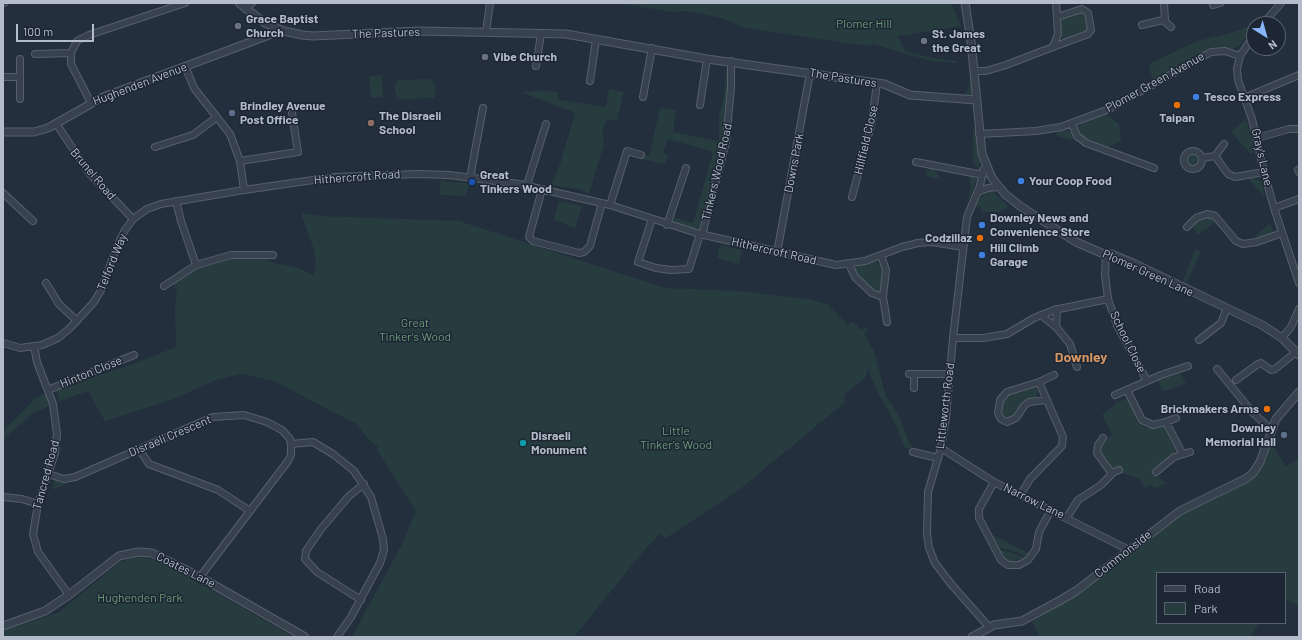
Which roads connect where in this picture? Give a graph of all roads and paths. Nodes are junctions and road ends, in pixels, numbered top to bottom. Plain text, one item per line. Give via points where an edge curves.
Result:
1 (185, 3) edge
2 (239, 3) edge
3 (252, 3) edge
4 (490, 3) edge
5 (965, 3) edge
6 (1056, 3) edge
7 (1164, 3) edge
8 (1220, 3) edge
9 (1281, 3) edge
10 (1214, 5) dead end
11 (246, 9) junction
12 (1270, 16) edge
13 (1057, 17) junction
14 (1165, 20) junction
15 (1142, 25) dead end
16 (1171, 27) dead end
17 (277, 28) junction
18 (486, 32) junction
19 (541, 34) junction
20 (596, 40) junction
21 (1053, 47) junction
22 (1246, 47) edge
23 (652, 48) junction
24 (71, 53) junction
25 (35, 54) dead end
26 (1240, 56) junction
27 (707, 58) junction
28 (20, 59) dead end
29 (731, 61) junction
30 (185, 66) junction
31 (536, 66) dead end
32 (974, 71) junction
33 (810, 73) junction
34 (1299, 75) edge
35 (20, 77) junction
36 (3, 78) edge
37 (590, 81) dead end
38 (877, 83) junction
39 (642, 96) dead end
40 (1244, 98) junction
41 (20, 99) dead end
42 (978, 100) junction
43 (91, 102) junction
44 (700, 104) dead end
45 (483, 108) dead end
46 (292, 113) dead end
47 (218, 117) junction
48 (546, 124) dead end
49 (1072, 124) junction
50 (57, 125) junction
51 (1299, 129) edge
52 (3, 132) edge
53 (979, 134) junction
54 (1257, 138) junction
55 (1224, 144) dead end
56 (155, 147) dead end
57 (641, 155) dead end
58 (1215, 156) junction
59 (1202, 158) dead end
60 (240, 161) junction
61 (916, 162) dead end
62 (986, 167) junction
63 (686, 168) dead end
64 (1154, 168) dead end
65 (1264, 172) junction
66 (982, 174) junction
67 (470, 178) junction
68 (527, 185) junction
69 (998, 187) junction
70 (542, 189) junction
71 (244, 190) junction
72 (978, 192) junction
73 (3, 193) edge
74 (852, 197) dead end
75 (1299, 199) edge
76 (176, 201) junction
77 (602, 203) junction
78 (610, 205) junction
79 (1274, 208) junction
80 (133, 219) junction
81 (652, 219) junction
82 (33, 221) dead end
83 (668, 225) junction
84 (1187, 227) dead end
85 (1282, 233) junction
86 (701, 234) junction
87 (963, 247) junction
88 (777, 252) junction
89 (272, 255) dead end
90 (1106, 255) junction
91 (881, 256) junction
92 (849, 264) junction
93 (196, 265) junction
94 (1297, 273) edge
95 (46, 283) dead end
96 (1299, 283) edge
97 (164, 286) dead end
98 (883, 297) junction
99 (1108, 299) junction
100 (1227, 308) junction
101 (1057, 309) junction
102 (1299, 311) edge
103 (1041, 315) junction
104 (77, 321) junction
105 (888, 322) dead end
106 (1056, 327) junction
107 (953, 338) junction
108 (1282, 338) junction
109 (1203, 340) dead end
110 (3, 343) edge
111 (34, 346) junction
112 (1298, 353) edge
113 (134, 355) dead end
114 (1188, 366) dead end
115 (1077, 367) dead end
116 (1217, 369) dead end
117 (950, 374) junction
118 (1054, 375) dead end
119 (1236, 380) dead end
120 (1147, 381) junction
121 (1039, 382) junction
122 (914, 388) dead end
123 (48, 390) junction
124 (1127, 390) junction
125 (1299, 392) edge
126 (1115, 395) dead end
127 (1046, 400) junction
128 (1176, 418) dead end
129 (1166, 422) junction
130 (1271, 429) junction
131 (1103, 438) dead end
132 (291, 444) junction
133 (941, 448) junction
134 (139, 450) junction
135 (913, 452) dead end
136 (1190, 452) dead end
137 (1182, 453) junction
138 (938, 458) junction
139 (1119, 470) dead end
140 (1156, 472) dead end
141 (48, 474) junction
142 (1112, 474) junction
143 (994, 482) junction
144 (364, 484) junction
145 (1021, 494) junction
146 (3, 497) edge
147 (38, 504) junction
148 (1052, 510) junction
149 (250, 511) junction
150 (1067, 517) junction
151 (1130, 550) junction
152 (200, 577) junction
153 (69, 595) junction
154 (360, 600) junction
155 (3, 626) edge
156 (990, 627) junction
157 (305, 637) edge
158 (337, 637) edge
159 (972, 637) edge

1 - 24 street via 82,38 74,45
2 - 11 street, The Pastures
3 - 11 street
4 - 18 street
5 - 32 street
6 - 13 street
7 - 14 street
8 - 10 street
9 - 12 street
11 - 17 street, The Pastures
13 - 21 street via 1058,34
13 - 21 street via 1082,9 1088,13 1091,30 1088,34
14 - 15 street
14 - 16 street
17 - 18 street, The Pastures via 313,36 364,32
17 - 30 street, Hughenden Avenue via 270,34
18 - 19 street, The Pastures
19 - 20 street, The Pastures via 566,34
19 - 31 street
20 - 23 street, The Pastures
20 - 37 street
21 - 32 street via 993,69
22 - 26 street, Gray's Lane
23 - 27 street, The Pastures
23 - 39 street
24 - 25 street
24 - 43 street via 74,71
26 - 40 street, Gray's Lane via 1238,74
26 - 49 street, Plomer Green Avenue via 1225,51 1211,52 1109,109
27 - 29 street, The Pastures
27 - 44 street
28 - 35 street
29 - 33 street, The Pastures
29 - 86 street, Tinkers Wood Road via 732,87 726,142
30 - 43 street, Hughenden Avenue
30 - 47 street via 194,88
32 - 42 street
33 - 38 street, The Pastures
33 - 88 street, Downs Park
34 - 40 street
35 - 36 street
35 - 41 street
38 - 42 street, The Pastures via 910,95
38 - 74 street, Hillfield Close via 872,122
40 - 54 street, Gray's Lane
42 - 53 street
43 - 50 street, Hughenden Avenue
45 - 67 street
46 - 60 street via 298,152
47 - 56 street via 193,135
47 - 60 street via 230,134
48 - 68 street
49 - 53 street, Plomer Green Avenue via 1036,132
49 - 64 street via 1077,136 1086,143
50 - 52 street, Hughenden Avenue via 34,132
50 - 80 street, Brunel Road via 90,174
51 - 54 street via 1288,129
53 - 62 street
54 - 65 street, Gray's Lane
55 - 58 street
57 - 78 street via 627,151
58 - 59 street
58 - 65 street via 1228,174 1235,178
60 - 71 street
61 - 66 street
62 - 66 street, Littleworth Road
62 - 69 street, Plomer Green Lane
63 - 83 street
65 - 79 street, Gray's Lane
66 - 72 street, Littleworth Road
67 - 68 street, Hithercroft Road
67 - 71 street, Hithercroft Road via 419,174 334,177
68 - 70 street, Hithercroft Road
69 - 72 street
69 - 90 street, Plomer Green Lane via 1012,201 1062,234
70 - 77 street, Hithercroft Road
70 - 77 street via 529,237 533,241 579,253 590,246
71 - 76 street, Telford Way
72 - 87 street, Littleworth Road via 968,213
73 - 82 street
75 - 79 street
76 - 80 street, Telford Way via 154,206
76 - 93 street
77 - 78 street, Hithercroft Road
78 - 81 street, Hithercroft Road
79 - 85 street, Gray's Lane
80 - 104 street, Telford Way via 117,246 101,290
81 - 83 street, Hithercroft Road
81 - 86 street via 638,262 656,268 689,269
83 - 86 street, Hithercroft Road
84 - 85 street via 1196,218 1206,214 1214,216 1243,244 1258,242
85 - 94 street, Gray's Lane
86 - 88 street, Hithercroft Road
87 - 91 street, Hithercroft Road via 932,242 918,243 902,246
87 - 107 street, Littleworth Road
88 - 92 street, Hithercroft Road via 836,265
89 - 93 street via 231,255
90 - 99 street, School Close
90 - 100 street, Plomer Green Lane via 1118,257
91 - 92 street, Hithercroft Road
91 - 98 street via 886,270
92 - 98 street via 855,277 866,288
93 - 97 street
94 - 96 street, Gray's Lane
95 - 104 street via 59,304
98 - 105 street
99 - 101 street
99 - 120 street, School Close via 1118,325
100 - 108 street, Plomer Green Lane
100 - 109 street via 1221,323
101 - 103 street
101 - 106 street
102 - 108 street
103 - 106 street
103 - 107 street via 1006,334 982,338
104 - 111 street, Telford Way via 58,338
106 - 115 street via 1070,344
107 - 117 street, Littleworth Road
108 - 112 street, Plomer Green Lane
110 - 111 street, Telford Way via 20,348
111 - 123 street, Tancred Road
112 - 119 street via 1271,370 1264,364 1258,364
113 - 123 street, Hinton Close
114 - 120 street
116 - 130 street via 1253,413
117 - 122 street via 912,374
117 - 133 street, Littleworth Road
118 - 121 street
120 - 124 street
121 - 127 street
121 - 127 street via 1007,392 1000,400 998,413 1001,420 1012,421 1029,402
123 - 141 street, Tancred Road via 56,416 57,434 55,453
124 - 126 street
124 - 129 street via 1142,420 1153,425
125 - 130 street
127 - 145 street via 1063,440 1058,451 1030,479
128 - 129 street
129 - 137 street
130 - 151 street, Commonside via 1268,443 1254,473 1180,511
131 - 142 street via 1098,445 1097,453
132 - 134 street, Disraeli Crescent via 287,434 275,426 252,417 231,415 205,419
132 - 144 street via 308,442 319,445 349,466
132 - 149 street via 288,461
133 - 138 street, Littleworth Road
133 - 143 street, Narrow Lane
134 - 141 street, Disraeli Crescent via 75,477 64,479
134 - 149 street via 149,464 218,490
135 - 138 street
136 - 137 street
137 - 140 street
138 - 156 street, Littleworth Road via 928,492 929,548 942,573
139 - 142 street
141 - 147 street, Tancred Road
142 - 150 street via 1101,485 1078,500
143 - 145 street, Narrow Lane
143 - 148 street via 979,509 979,518 1000,560 1008,565 1019,565 1028,560 1036,549 1040,532
144 - 154 street via 374,502 384,550 380,563
144 - 154 street via 321,529 306,551 304,559 317,572
145 - 148 street, Narrow Lane
146 - 147 street
147 - 153 street, Tancred Road via 33,524 34,543 44,563
148 - 150 street, Narrow Lane
149 - 152 street
150 - 151 street, Narrow Lane
151 - 156 street, Commonside via 1059,601 1022,621
152 - 153 street, Coates Lane via 152,553 129,552 119,556
152 - 157 street, Coates Lane
153 - 155 street, Coates Lane via 45,611
154 - 158 street
156 - 159 street

